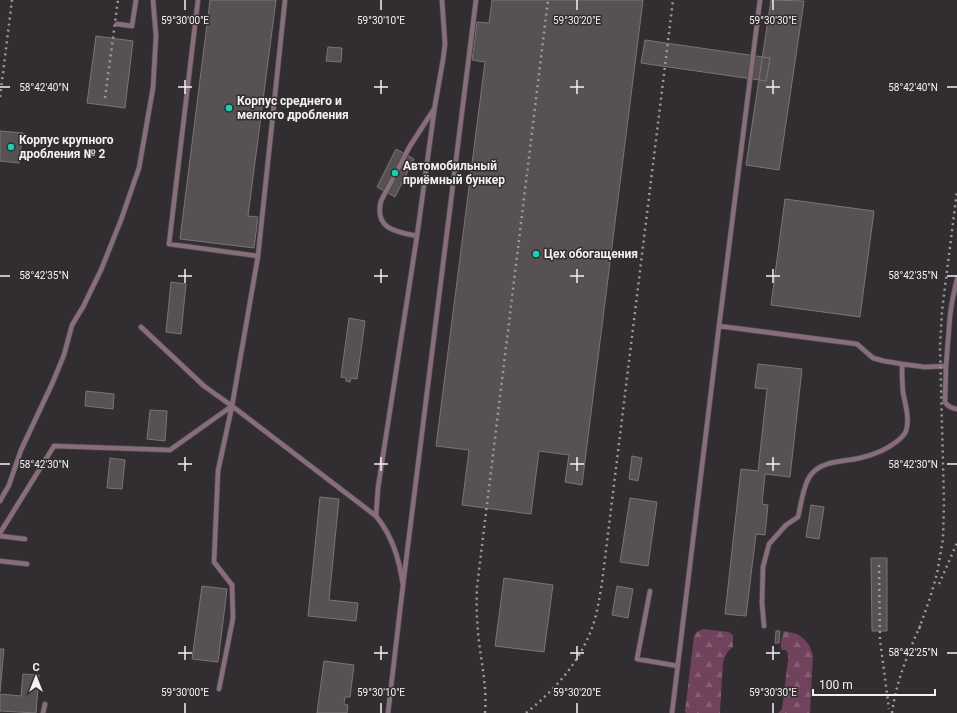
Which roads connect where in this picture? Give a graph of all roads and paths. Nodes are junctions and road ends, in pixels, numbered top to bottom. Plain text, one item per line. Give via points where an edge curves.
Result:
1 (136, 0) edge
2 (153, 0) edge
3 (198, 0) edge
4 (286, 0) edge
5 (442, 0) edge
6 (476, 0) edge
7 (760, 0) edge
8 (117, 24) dead end
9 (435, 105) junction
10 (417, 236) junction
11 (258, 256) junction
12 (957, 279) edge
13 (719, 326) junction
14 (141, 327) dead end
15 (902, 364) junction
16 (946, 366) junction
17 (232, 406) junction
18 (957, 409) edge
19 (0, 501) edge
20 (376, 516) junction
21 (0, 534) edge
22 (25, 538) dead end
23 (0, 561) edge
24 (27, 564) dead end
25 (403, 585) junction
26 (650, 591) dead end
27 (764, 626) dead end
28 (678, 666) junction
29 (219, 688) dead end
30 (45, 704) dead end
31 (43, 713) edge
32 (388, 713) edge
33 (672, 713) edge

1 - 8 lane via 132,26
2 - 19 lane via 156,36 154,88 139,168 101,270 72,325 64,355 21,450 10,485
3 - 11 lane via 169,244
4 - 11 lane
5 - 9 lane via 445,44
6 - 25 lane
7 - 13 lane
9 - 10 lane
9 - 10 lane via 410,146 380,205 384,224 396,232
10 - 20 lane via 378,488
11 - 17 lane
12 - 16 lane via 952,302
13 - 15 lane via 857,344 874,358
13 - 28 lane
14 - 17 lane via 204,386
15 - 16 lane via 925,368
15 - 27 lane via 902,386 907,412 906,432 893,445 883,450 860,458 820,466 809,476 798,516 786,524 769,544 763,567
16 - 18 lane via 946,402
17 - 20 lane
17 - 21 lane via 170,450 54,446
17 - 29 lane via 218,471 214,562 232,585 232,618
20 - 25 lane via 392,540
21 - 22 lane
23 - 24 lane
25 - 32 lane
26 - 28 lane via 637,659
28 - 33 lane
30 - 31 lane

